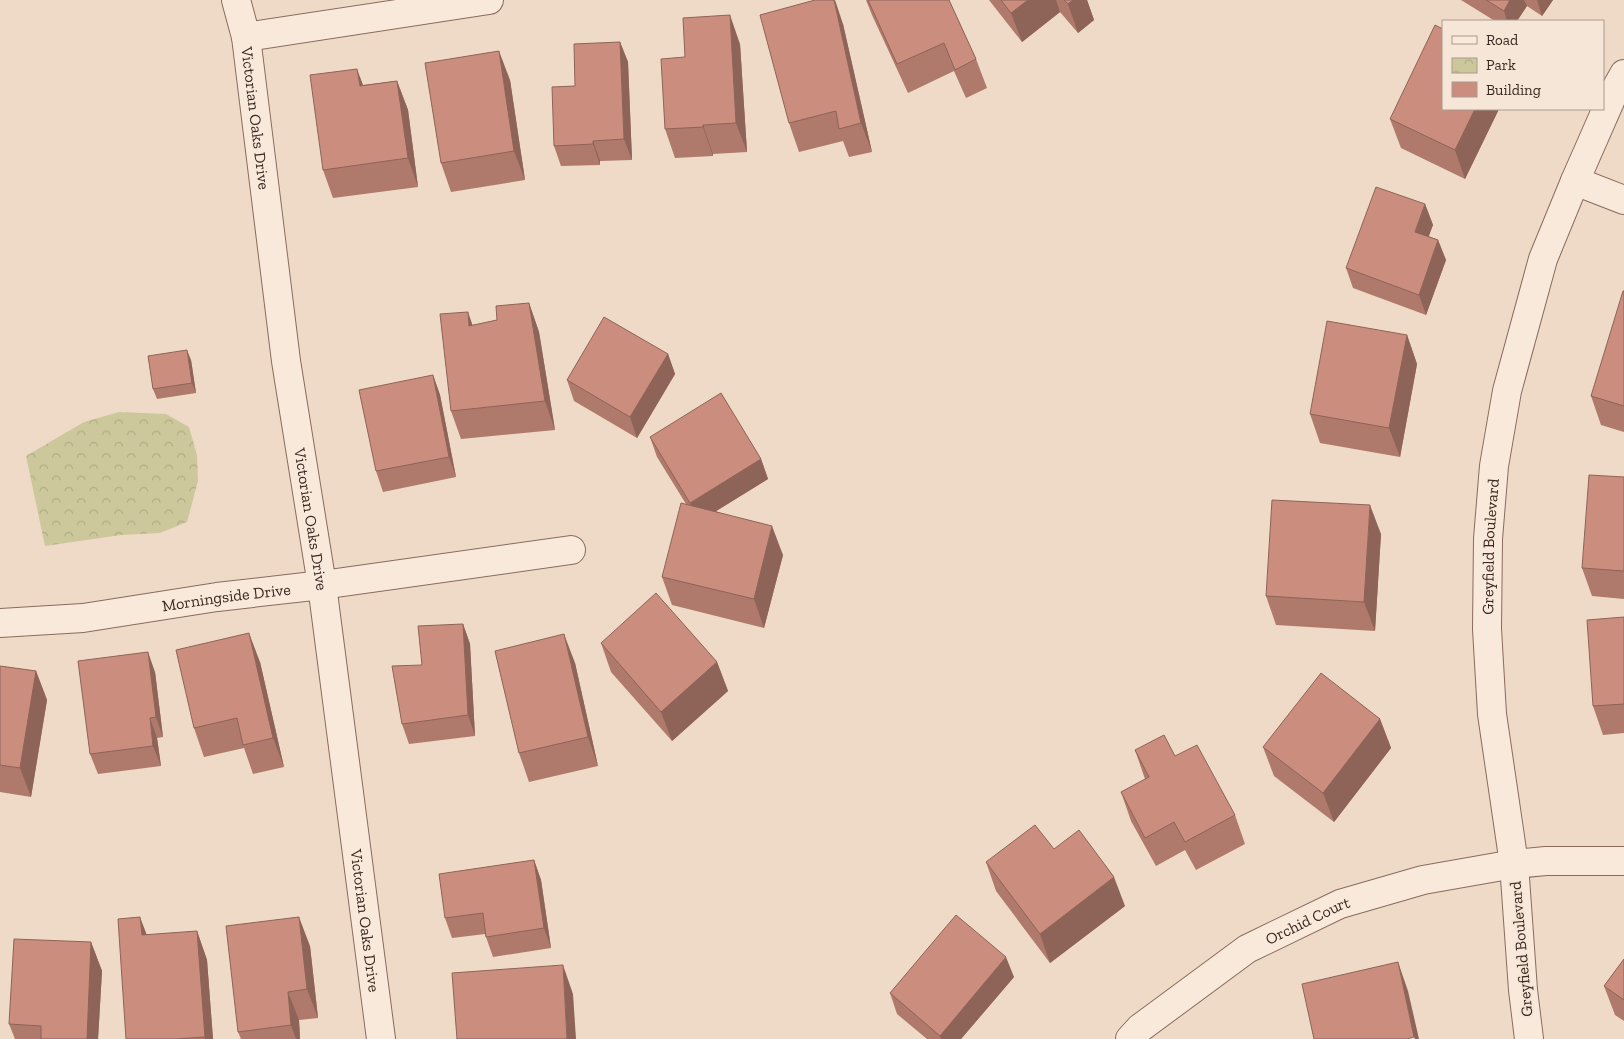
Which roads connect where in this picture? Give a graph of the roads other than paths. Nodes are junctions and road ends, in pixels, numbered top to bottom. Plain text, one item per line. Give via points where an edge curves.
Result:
1 (236, 0) edge
2 (490, 0) edge
3 (246, 37) junction
4 (1624, 74) edge
5 (1575, 181) junction
6 (1624, 200) edge
7 (571, 550) dead end
8 (322, 585) junction
9 (0, 623) edge
10 (1624, 861) edge
11 (1514, 864) junction
12 (381, 1039) edge
13 (1130, 1039) edge
14 (1529, 1039) edge

1 - 3 street, Victorian Oaks Drive
2 - 3 street
3 - 8 street, Victorian Oaks Drive via 286,361
4 - 5 street, Greyfield Boulevard
5 - 6 street
5 - 11 street, Greyfield Boulevard via 1543,259 1508,391 1494,466 1488,538 1488,638 1492,714
7 - 8 street, Morningside Drive
8 - 9 street, Morningside Drive via 83,618
8 - 12 street, Victorian Oaks Drive
10 - 11 street, Orchid Court
11 - 13 street, Orchid Court via 1423,880 1340,904 1247,949 1140,1028
11 - 14 street, Greyfield Boulevard

